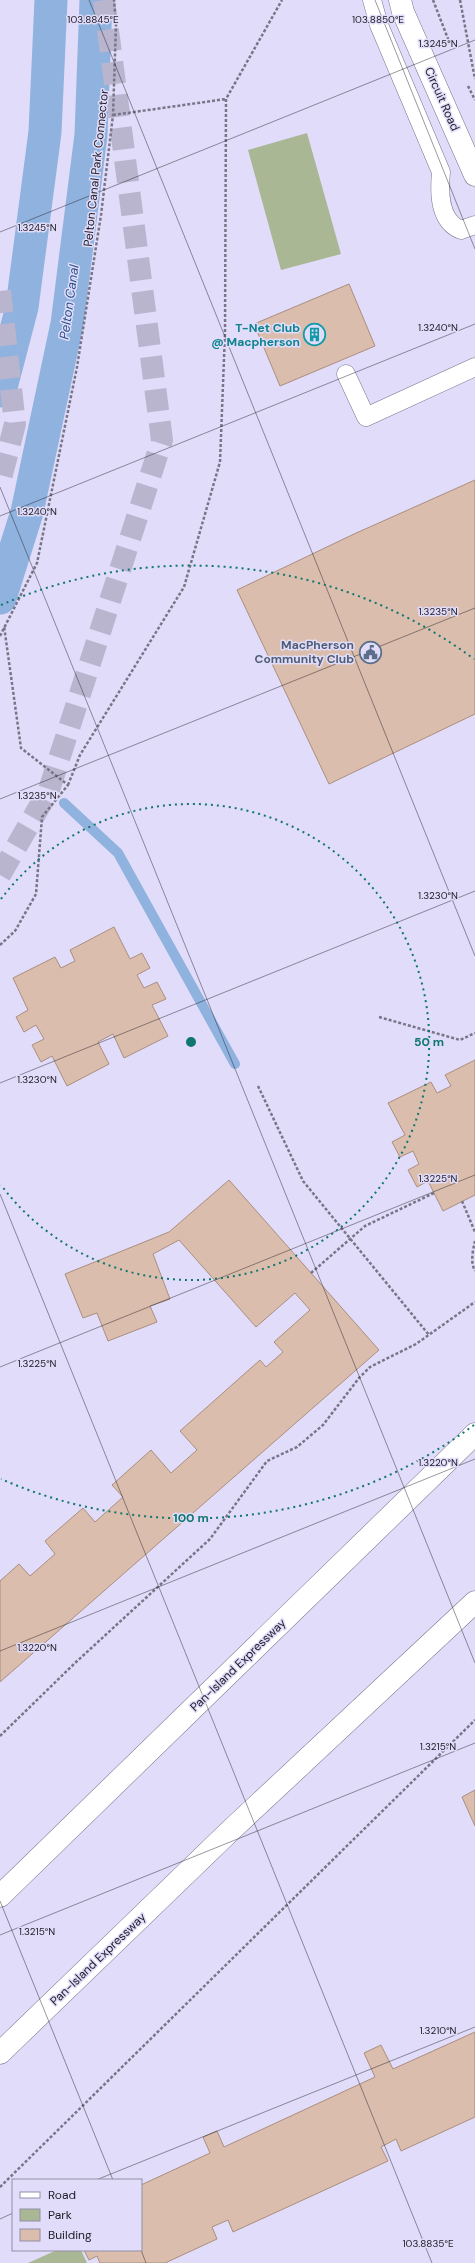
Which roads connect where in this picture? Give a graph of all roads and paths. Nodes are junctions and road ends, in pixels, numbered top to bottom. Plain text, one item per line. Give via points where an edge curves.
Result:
1 (114, 0) edge
2 (282, 0) edge
3 (372, 0) edge
4 (400, 0) edge
5 (434, 0) edge
6 (460, 0) edge
7 (452, 50) dead end
8 (465, 79) dead end
9 (475, 79) edge
10 (226, 99) junction
11 (475, 100) edge
12 (113, 115) junction
13 (475, 175) edge
14 (475, 225) edge
15 (475, 367) edge
16 (346, 374) dead end
17 (4, 625) junction
18 (0, 636) edge
19 (68, 785) junction
20 (0, 945) edge
21 (378, 1017) dead end
22 (475, 1033) edge
23 (258, 1086) dead end
24 (434, 1192) dead end
25 (462, 1201) dead end
26 (475, 1232) edge
27 (350, 1238) junction
28 (475, 1241) edge
29 (475, 1271) edge
30 (311, 1273) dead end
31 (475, 1302) edge
32 (429, 1334) junction
33 (475, 1434) edge
34 (475, 1602) edge
35 (475, 1720) edge
36 (0, 1736) edge
37 (0, 1896) edge
38 (0, 2053) edge
39 (0, 2187) edge

1 - 12 path, Pelton Canal Park Connector via 116,25
2 - 10 path
3 - 14 lane via 379,25 441,172 441,197 448,221 453,227 461,230
4 - 13 main road, Circuit Road
5 - 7 path
6 - 9 path
8 - 11 path
10 - 12 path
10 - 19 path via 225,333 220,462 184,587 80,755
12 - 17 path, Pelton Canal Park Connector via 101,215 77,367 38,563
15 - 16 lane via 366,417
17 - 18 path, Pelton Canal Park Connector
17 - 19 path via 21,748
19 - 20 path via 42,817 36,894 15,931
21 - 22 path via 460,1040
23 - 27 path via 303,1181
24 - 27 path via 365,1226
25 - 26 path
27 - 30 path
27 - 32 path
28 - 29 path via 472,1254
31 - 32 path
32 - 36 path via 416,1344 370,1367 323,1425 297,1446 267,1461 210,1539
33 - 37 main road, Pan-Island Expressway
34 - 38 main road, Pan-Island Expressway via 231,1830
35 - 39 path

